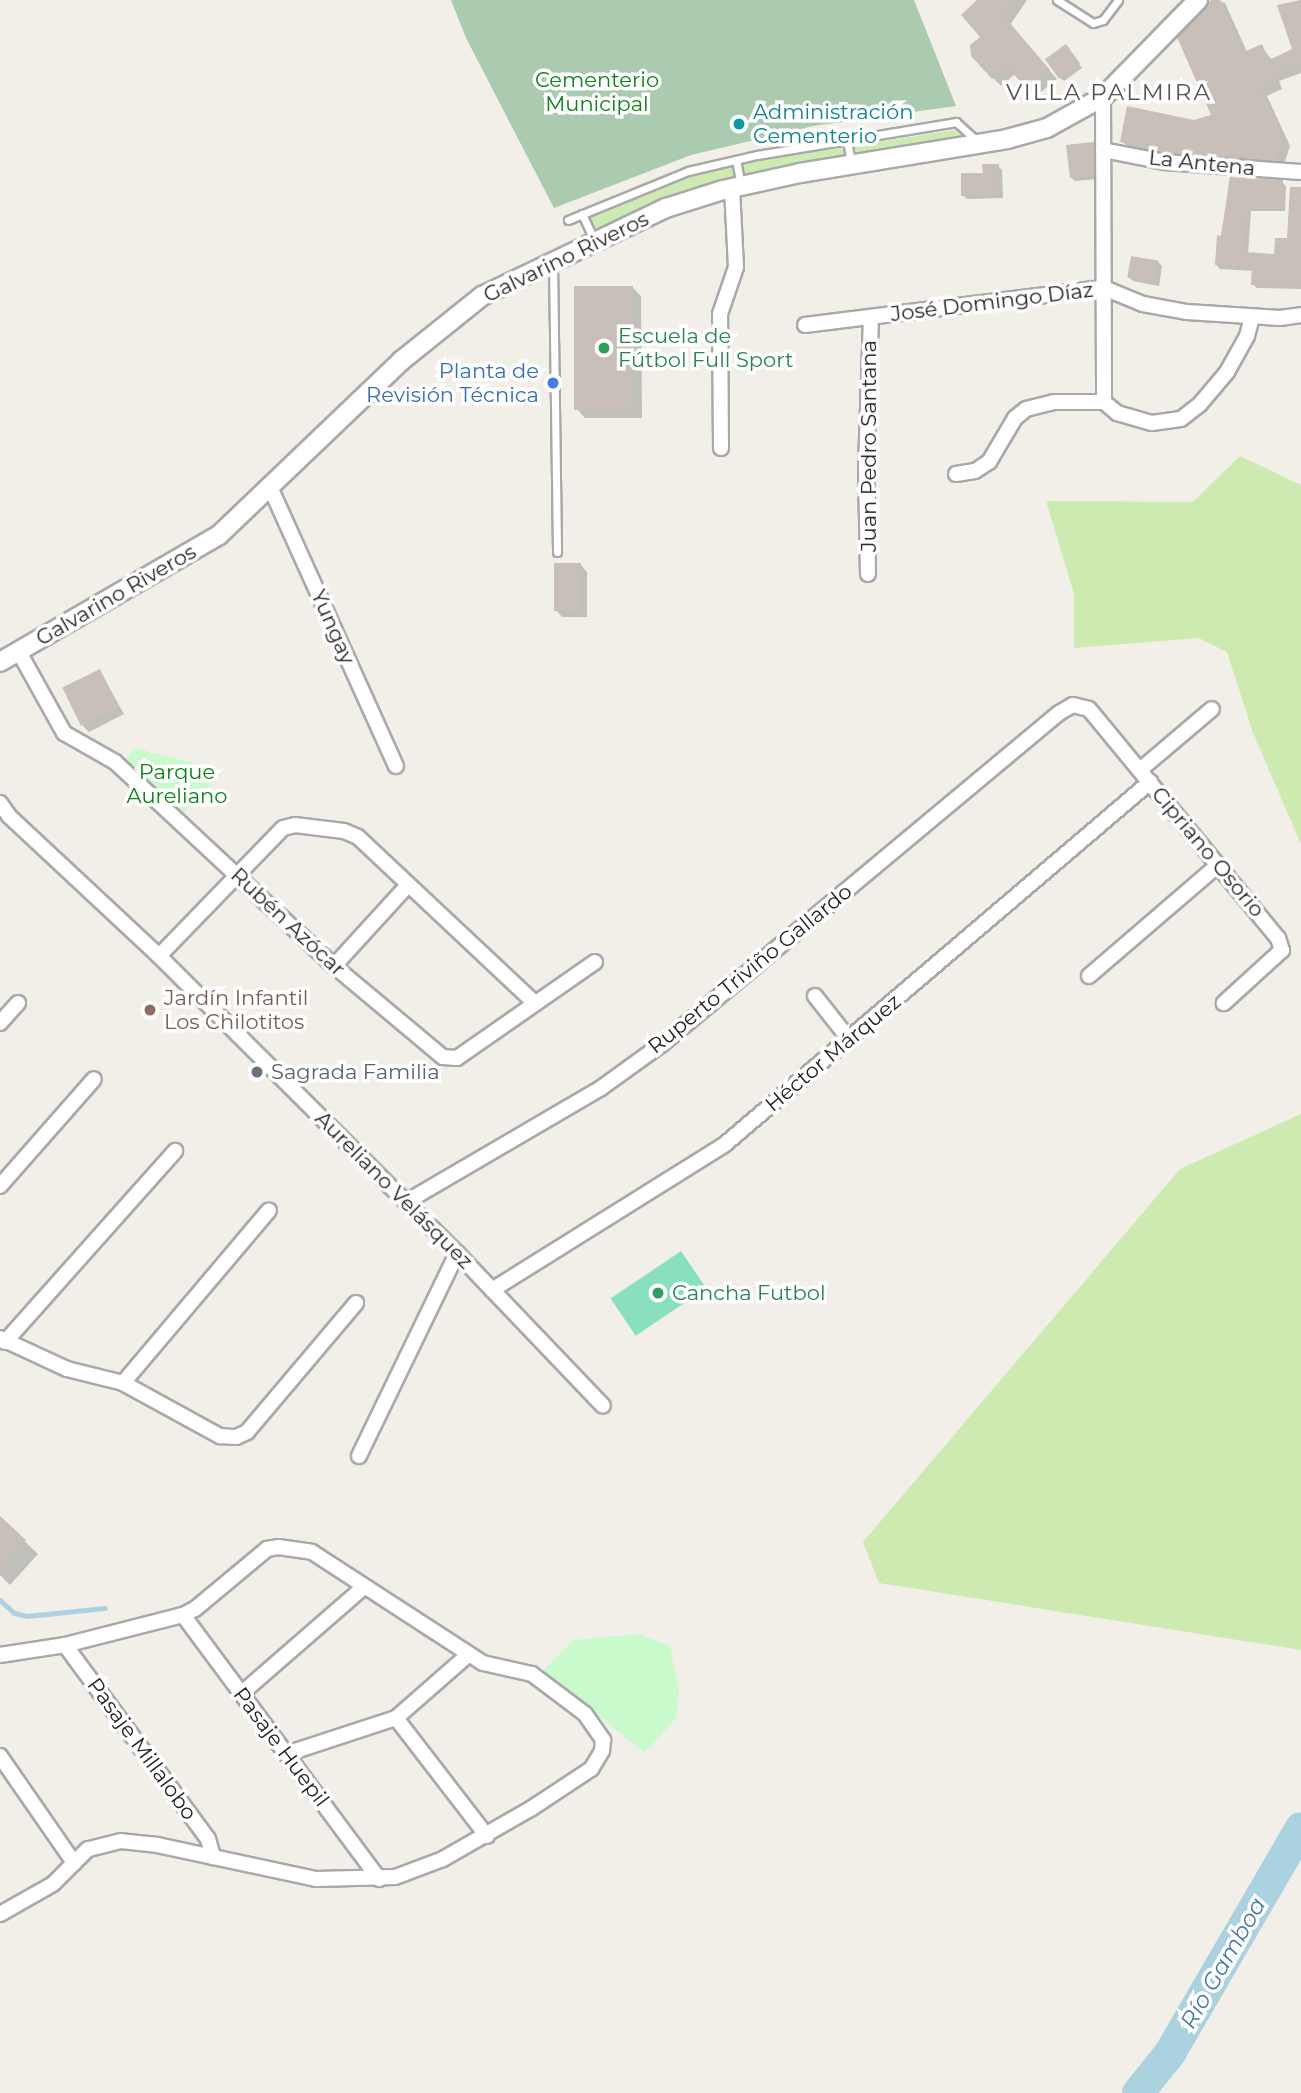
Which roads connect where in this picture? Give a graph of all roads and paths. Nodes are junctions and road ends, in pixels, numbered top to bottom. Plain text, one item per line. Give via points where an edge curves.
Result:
1 (1058, 0) edge
2 (1118, 0) edge
3 (1198, 0) edge
4 (1103, 97) junction
5 (847, 140) junction
6 (980, 144) junction
7 (1103, 150) junction
8 (736, 159) junction
9 (852, 165) junction
10 (1301, 172) edge
11 (737, 187) junction
12 (582, 214) junction
13 (568, 220) dead end
14 (595, 242) junction
15 (554, 261) junction
16 (1104, 288) junction
17 (1301, 316) edge
18 (871, 317) junction
19 (1252, 317) junction
20 (805, 325) dead end
21 (1104, 402) junction
22 (721, 448) dead end
23 (956, 474) dead end
24 (270, 487) junction
25 (556, 552) dead end
26 (868, 574) dead end
27 (19, 652) junction
28 (0, 662) edge
29 (1073, 705) joint
30 (1212, 709) dead end
31 (396, 766) dead end
32 (1140, 770) junction
33 (1150, 782) junction
34 (0, 803) edge
35 (1217, 864) junction
36 (236, 874) junction
37 (407, 886) junction
38 (159, 957) junction
39 (595, 962) dead end
40 (334, 966) junction
41 (1089, 976) dead end
42 (815, 996) dead end
43 (18, 1003) dead end
44 (535, 1003) junction
45 (1224, 1003) dead end
46 (0, 1023) edge
47 (849, 1039) junction
48 (94, 1079) dead end
49 (175, 1151) dead end
50 (0, 1186) edge
51 (406, 1202) junction
52 (269, 1210) dead end
53 (457, 1253) junction
54 (492, 1290) junction
55 (356, 1303) dead end
56 (3, 1340) edge
57 (123, 1383) junction
58 (603, 1406) dead end
59 (359, 1456) dead end
60 (363, 1588) junction
61 (183, 1615) junction
62 (65, 1645) junction
63 (0, 1654) edge
64 (468, 1655) junction
65 (242, 1693) junction
66 (396, 1718) junction
67 (286, 1754) junction
68 (0, 1756) edge
69 (5, 1772) edge
70 (487, 1836) junction
71 (214, 1857) junction
72 (74, 1863) junction
73 (379, 1879) junction
74 (0, 1914) edge

1 - 2 lane via 1093,23 1103,20
3 - 4 street, Galvarino Riveros
4 - 6 street, Galvarino Riveros via 1047,128
4 - 7 street
5 - 6 lane via 956,122
5 - 8 lane
5 - 9 lane
6 - 9 street, Galvarino Riveros
7 - 10 street, La Antena via 1164,162
7 - 16 street
8 - 11 lane
8 - 12 lane via 688,171
9 - 11 street, Galvarino Riveros
11 - 14 street, Galvarino Riveros via 666,208
11 - 22 street via 736,267 720,314
12 - 13 lane
12 - 14 lane
14 - 15 street, Galvarino Riveros
15 - 24 street, Galvarino Riveros via 471,304 401,361
15 - 25 lane
16 - 18 street, José Domingo Díaz
16 - 19 street, José Domingo Díaz via 1143,304
16 - 21 street
17 - 19 street, José Domingo Díaz
18 - 20 street, José Domingo Díaz
18 - 26 street, Juan Pedro Santana
19 - 21 street via 1227,372 1181,419 1152,423 1117,412
21 - 23 street via 1054,402 1026,409 1015,418 989,462 975,471
24 - 27 street, Galvarino Riveros via 219,535
24 - 31 street, Yungay
27 - 28 street, Galvarino Riveros
27 - 36 street, Rubén Azócar via 64,733 115,762
29 - 32 street, Cipriano Osorio via 1089,709
29 - 51 street, Ruperto Triviño Gallardo via 662,1044 601,1088
30 - 32 street
32 - 33 street, Cipriano Osorio
33 - 35 street, Cipriano Osorio
33 - 47 street, Héctor Márquez
34 - 38 street, Aureliano Velásquez
35 - 41 street
35 - 45 street, Cipriano Osorio via 1279,938 1282,950
36 - 37 street via 283,828 295,825 358,837
36 - 38 street
36 - 40 street, Rubén Azócar
37 - 40 street
37 - 44 street
38 - 51 street, Aureliano Velásquez
39 - 44 street, Rubén Azócar
40 - 44 street, Rubén Azócar via 443,1057 457,1058
42 - 47 street
43 - 46 street
47 - 54 street, Héctor Márquez via 724,1145
48 - 50 street
49 - 56 street
51 - 53 street, Aureliano Velásquez
52 - 57 street
53 - 54 street, Aureliano Velásquez
53 - 59 street
54 - 58 street, Aureliano Velásquez
55 - 57 street via 241,1435 220,1436
56 - 57 street via 67,1369
60 - 61 street via 312,1552 267,1549
60 - 64 street
60 - 65 street
61 - 62 street
61 - 65 street, Pasaje Huepil
62 - 63 street
62 - 71 street, Pasaje Millalobo via 208,1839
64 - 66 street
64 - 70 street via 491,1666 533,1674 585,1714 603,1740 591,1769
65 - 67 street, Pasaje Huepil
66 - 67 street
66 - 70 street
67 - 73 street, Pasaje Huepil
68 - 69 street
69 - 72 street
70 - 73 street via 419,1869
71 - 72 street via 121,1841 88,1849
71 - 73 street via 316,1879
72 - 74 street via 39,1894

